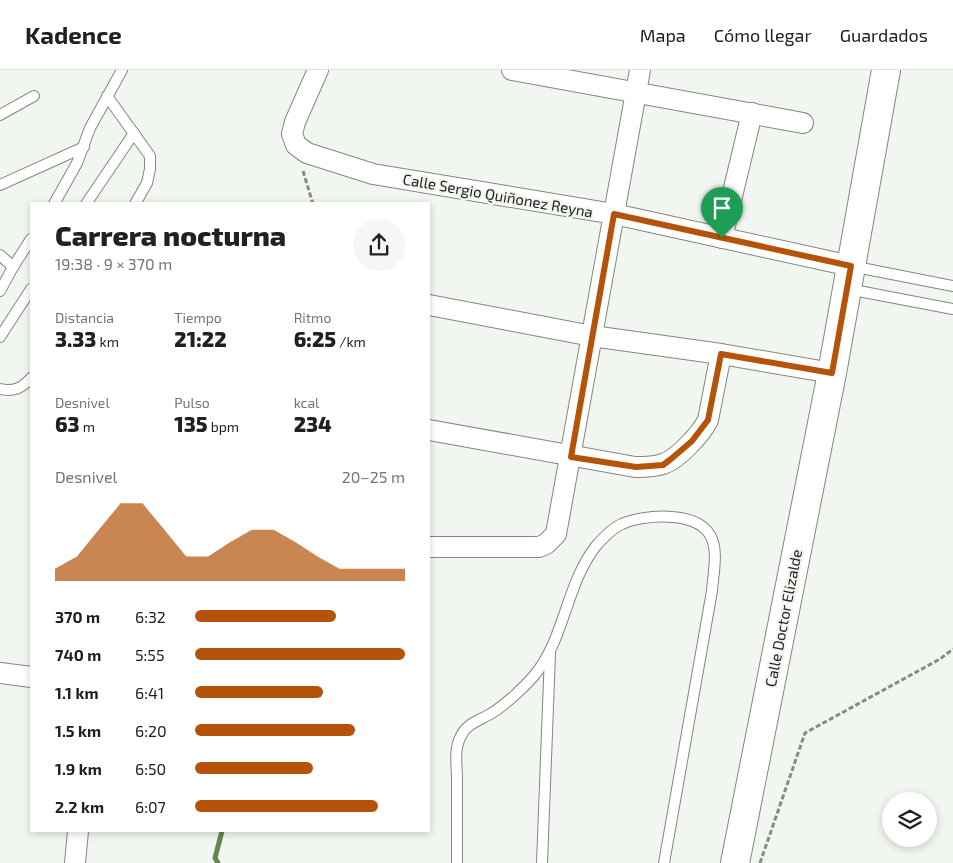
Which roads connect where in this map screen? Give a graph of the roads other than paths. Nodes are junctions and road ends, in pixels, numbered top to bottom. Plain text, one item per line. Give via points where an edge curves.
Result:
1 (122, 70) edge
2 (318, 70) edge
3 (512, 70) edge
4 (640, 70) edge
5 (886, 70) edge
6 (636, 92) junction
7 (34, 96) dead end
8 (107, 96) junction
9 (752, 113) junction
10 (0, 115) edge
11 (803, 123) dead end
12 (134, 132) junction
13 (84, 146) junction
14 (0, 185) edge
15 (55, 202) edge
16 (87, 202) edge
17 (136, 202) edge
18 (614, 214) junction
19 (722, 238) junction
20 (30, 241) edge
21 (0, 255) edge
22 (13, 267) junction
23 (849, 277) junction
24 (953, 286) edge
25 (30, 291) edge
26 (0, 292) edge
27 (430, 305) edge
28 (953, 309) edge
29 (592, 336) junction
30 (0, 337) edge
31 (721, 354) junction
32 (832, 373) junction
33 (30, 379) edge
34 (0, 388) edge
35 (430, 430) edge
36 (571, 457) junction
37 (430, 547) edge
38 (550, 652) junction
39 (0, 674) edge
40 (30, 677) edge
41 (78, 832) edge
42 (74, 863) edge
43 (457, 863) edge
44 (542, 863) edge
45 (664, 863) edge
46 (735, 863) edge

1 - 8 lane
2 - 18 street, Calle Sergio Quiñonez Reyna via 292,134 296,145 307,152 373,174
3 - 6 street
4 - 6 street
5 - 23 street, Calle Doctor Elizalde
6 - 9 street
6 - 18 street
7 - 10 lane
8 - 12 lane
8 - 13 lane
9 - 11 street
9 - 19 street
12 - 16 lane
12 - 17 lane via 150,156 147,183
13 - 14 lane
13 - 15 lane
18 - 19 street, Calle Sergio Quiñonez Reyna
18 - 29 street
19 - 23 street, Calle Sergio Quiñonez Reyna
20 - 22 lane
21 - 22 lane
22 - 26 lane
23 - 24 lane
23 - 28 lane
23 - 32 street, Calle Doctor Elizalde
25 - 30 lane
27 - 29 street
29 - 31 street
29 - 36 street
31 - 32 street
31 - 36 street via 708,420 692,441 663,465 636,467
32 - 46 street, Calle Doctor Elizalde
33 - 34 lane via 11,391
35 - 36 street
36 - 37 street via 556,534 546,544 539,547
38 - 43 lane via 530,680 492,713 472,723 460,738 457,747
38 - 44 lane
38 - 45 lane via 582,569 609,532 630,521 672,517 697,523 711,535 715,547 712,591
39 - 40 street
41 - 42 street

